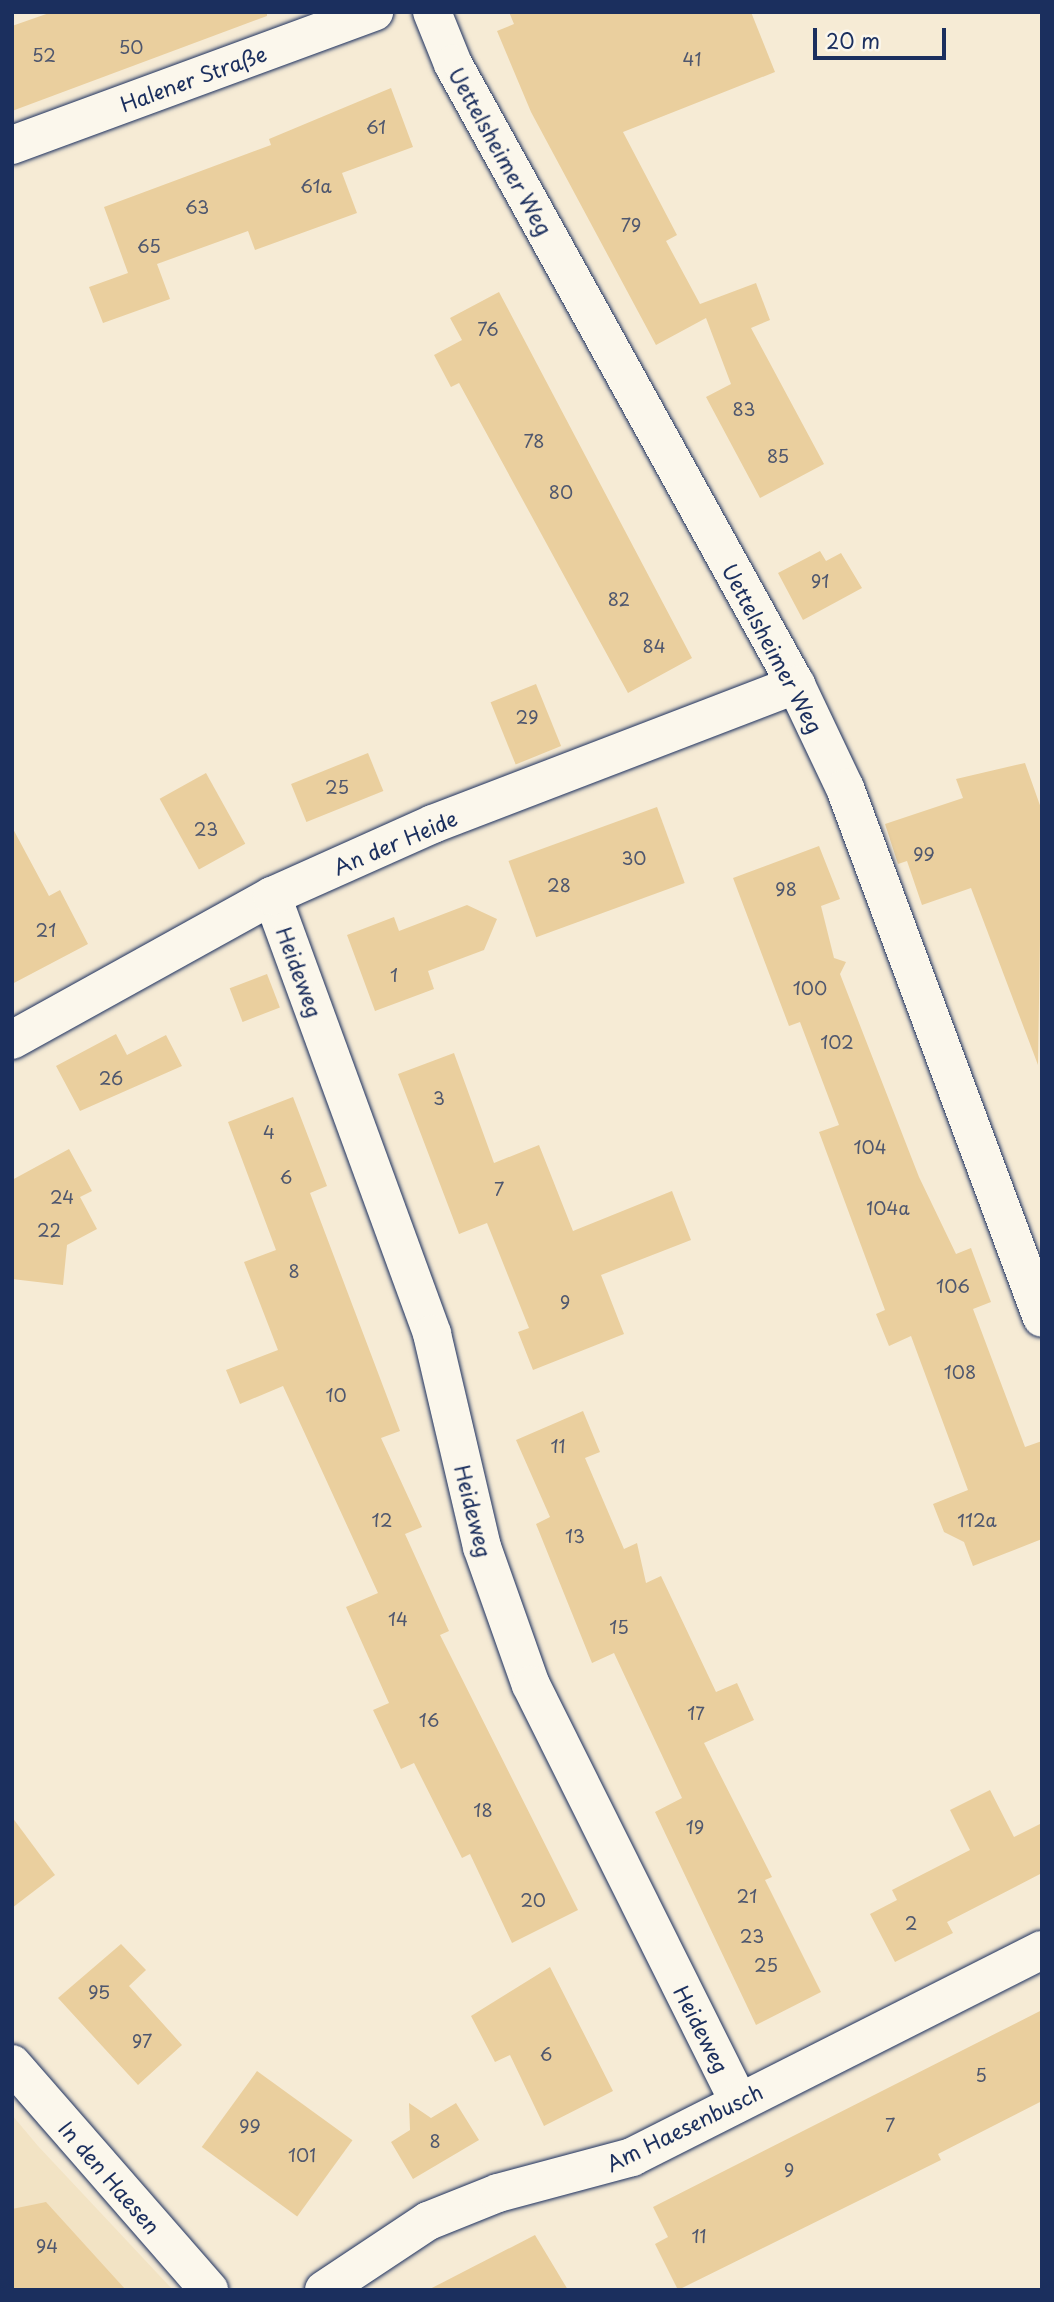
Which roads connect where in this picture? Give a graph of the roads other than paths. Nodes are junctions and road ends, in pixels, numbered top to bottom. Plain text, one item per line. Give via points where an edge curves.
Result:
1 (374, 12) edge
2 (432, 12) edge
3 (12, 145) edge
4 (796, 685) junction
5 (272, 896) junction
6 (12, 1040) edge
7 (1042, 1318) edge
8 (1042, 1950) edge
9 (12, 2064) edge
10 (738, 2101) junction
11 (209, 2290) edge
12 (324, 2290) edge

1 - 3 street, Halener Straße
2 - 4 street, Uettelsheimer Weg via 453,64
4 - 5 street, An der Heide via 433,824
4 - 7 street, Uettelsheimer Weg via 845,788
5 - 6 street, An der Heide
5 - 10 street, Heideweg via 432,1334 482,1547 531,1685
8 - 10 street, Am Haesenbusch
9 - 11 street, In den Haesen
10 - 12 street, Am Haesenbusch via 632,2157 498,2193 428,2221

